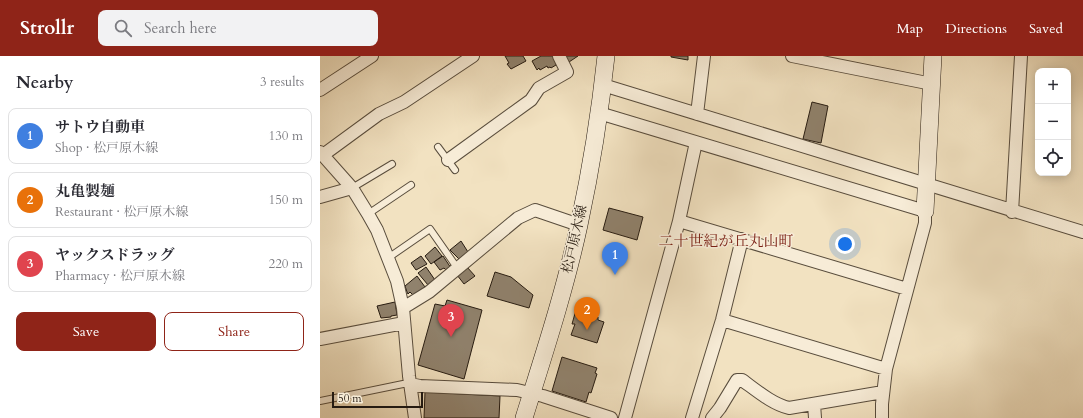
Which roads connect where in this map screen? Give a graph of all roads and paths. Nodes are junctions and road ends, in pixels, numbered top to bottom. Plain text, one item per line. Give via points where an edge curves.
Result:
1 (372, 56) edge
2 (473, 56) edge
3 (559, 56) edge
4 (606, 56) edge
5 (704, 56) edge
6 (792, 56) edge
7 (933, 56) edge
8 (1021, 56) edge
9 (932, 84) junction
10 (603, 85) junction
11 (320, 90) edge
12 (599, 113) junction
13 (697, 114) junction
14 (696, 142) junction
15 (438, 147) dead end
16 (322, 154) edge
17 (448, 160) junction
18 (392, 164) dead end
19 (455, 170) dead end
20 (411, 185) dead end
21 (926, 185) junction
22 (352, 188) junction
23 (320, 197) edge
24 (925, 211) junction
25 (1012, 212) junction
26 (368, 214) junction
27 (680, 220) junction
28 (579, 226) junction
29 (1083, 232) edge
30 (742, 238) junction
31 (388, 258) junction
32 (458, 269) junction
33 (907, 289) junction
34 (404, 308) junction
35 (722, 320) junction
36 (404, 323) junction
37 (320, 339) edge
38 (886, 369) junction
39 (410, 384) junction
40 (883, 392) junction
41 (531, 394) junction
42 (320, 401) edge
43 (814, 404) junction
44 (786, 413) edge
45 (415, 418) edge
46 (524, 418) edge
47 (610, 418) edge
48 (625, 418) edge
49 (692, 418) edge
50 (712, 418) edge
51 (815, 418) edge
52 (882, 418) edge

1 - 11 street
2 - 16 street via 404,102 379,114
3 - 17 street via 566,72 539,88 531,100
4 - 10 main road, 松戸原木線
5 - 13 street
6 - 9 street
7 - 9 main road
8 - 25 street
9 - 21 main road
10 - 12 main road, 松戸原木線
10 - 13 street
12 - 14 street
12 - 28 main road, 松戸原木線
13 - 21 street
14 - 24 street
14 - 27 street
15 - 17 lane
16 - 22 street
17 - 19 lane
18 - 22 lane
20 - 26 lane
21 - 24 main road
21 - 25 street
22 - 23 street
22 - 26 street
24 - 33 street via 925,223
25 - 29 street
26 - 31 street
27 - 30 street
27 - 48 street
28 - 32 street via 535,210 518,218
28 - 41 main road, 松戸原木線 via 558,307
30 - 33 street
30 - 35 street
31 - 32 lane via 430,229
31 - 34 street
32 - 34 street
33 - 38 street
34 - 36 street
35 - 38 street
35 - 49 street
36 - 37 street
36 - 39 street
38 - 40 street
39 - 41 street via 517,390
39 - 42 lane
39 - 45 street
40 - 43 street
40 - 52 street
41 - 46 main road, 松戸原木線
41 - 47 street
43 - 44 street
43 - 51 street
44 - 50 street via 782,407 742,380 737,380

